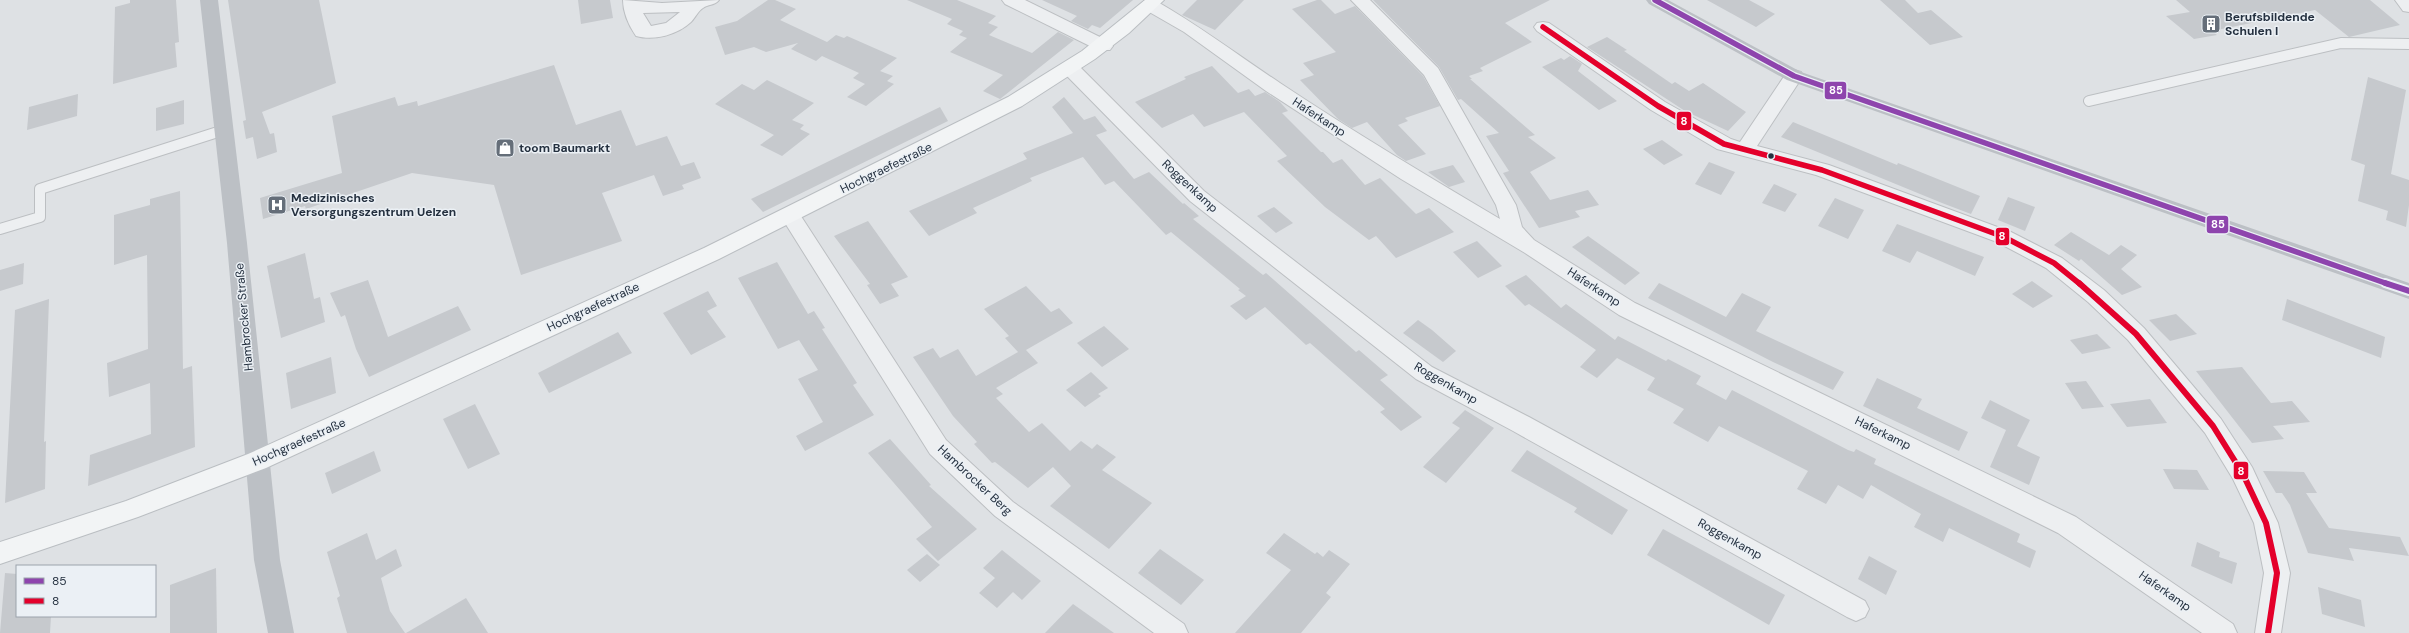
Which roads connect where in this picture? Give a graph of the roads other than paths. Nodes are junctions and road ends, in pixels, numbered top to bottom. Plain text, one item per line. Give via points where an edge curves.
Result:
1 (209, 0) edge
2 (1011, 0) edge
3 (1360, 0) edge
4 (1655, 0) edge
5 (2404, 0) edge
6 (1152, 2) edge
7 (632, 3) edge
8 (702, 3) edge
9 (2409, 7) edge
10 (1543, 27) dead end
11 (2409, 44) edge
12 (1104, 46) junction
13 (1070, 68) junction
14 (1794, 76) junction
15 (2089, 101) dead end
16 (224, 130) junction
17 (1744, 150) junction
18 (790, 215) junction
19 (0, 229) edge
20 (1532, 248) junction
21 (2409, 291) edge
22 (257, 461) junction
23 (0, 553) edge
24 (1856, 609) dead end
25 (281, 633) edge
26 (1175, 633) edge
27 (2224, 633) edge
28 (2268, 633) edge

1 - 16 street, Hambrocker Straße
2 - 12 street
3 - 20 street, Haferkamp via 1431,72 1506,205 1513,230
4 - 14 street
5 - 9 street
6 - 12 main road, Hochgraefestraße
6 - 20 street, Haferkamp via 1273,87 1408,174
7 - 8 street via 648,8
7 - 8 street via 642,32 658,33 673,28
10 - 17 street via 1658,106 1724,144
11 - 15 lane via 2341,43
12 - 13 main road, Hochgraefestraße
13 - 18 main road, Hochgraefestraße via 972,126
13 - 24 street, Roggenkamp via 1197,196 1424,373
14 - 17 street
14 - 21 street
16 - 19 lane via 40,189 40,217
16 - 22 street, Hambrocker Straße
17 - 28 street via 1822,170 2004,236 2054,263 2096,296 2136,334 2213,426 2244,474 2266,523 2277,573
18 - 22 main road, Hochgraefestraße
18 - 26 street, Hambrocker Berg via 938,447 1004,509
20 - 27 street, Haferkamp via 1627,308 2067,525
22 - 23 main road, Hochgraefestraße via 127,512
22 - 25 street, Hambrocker Straße via 267,560

